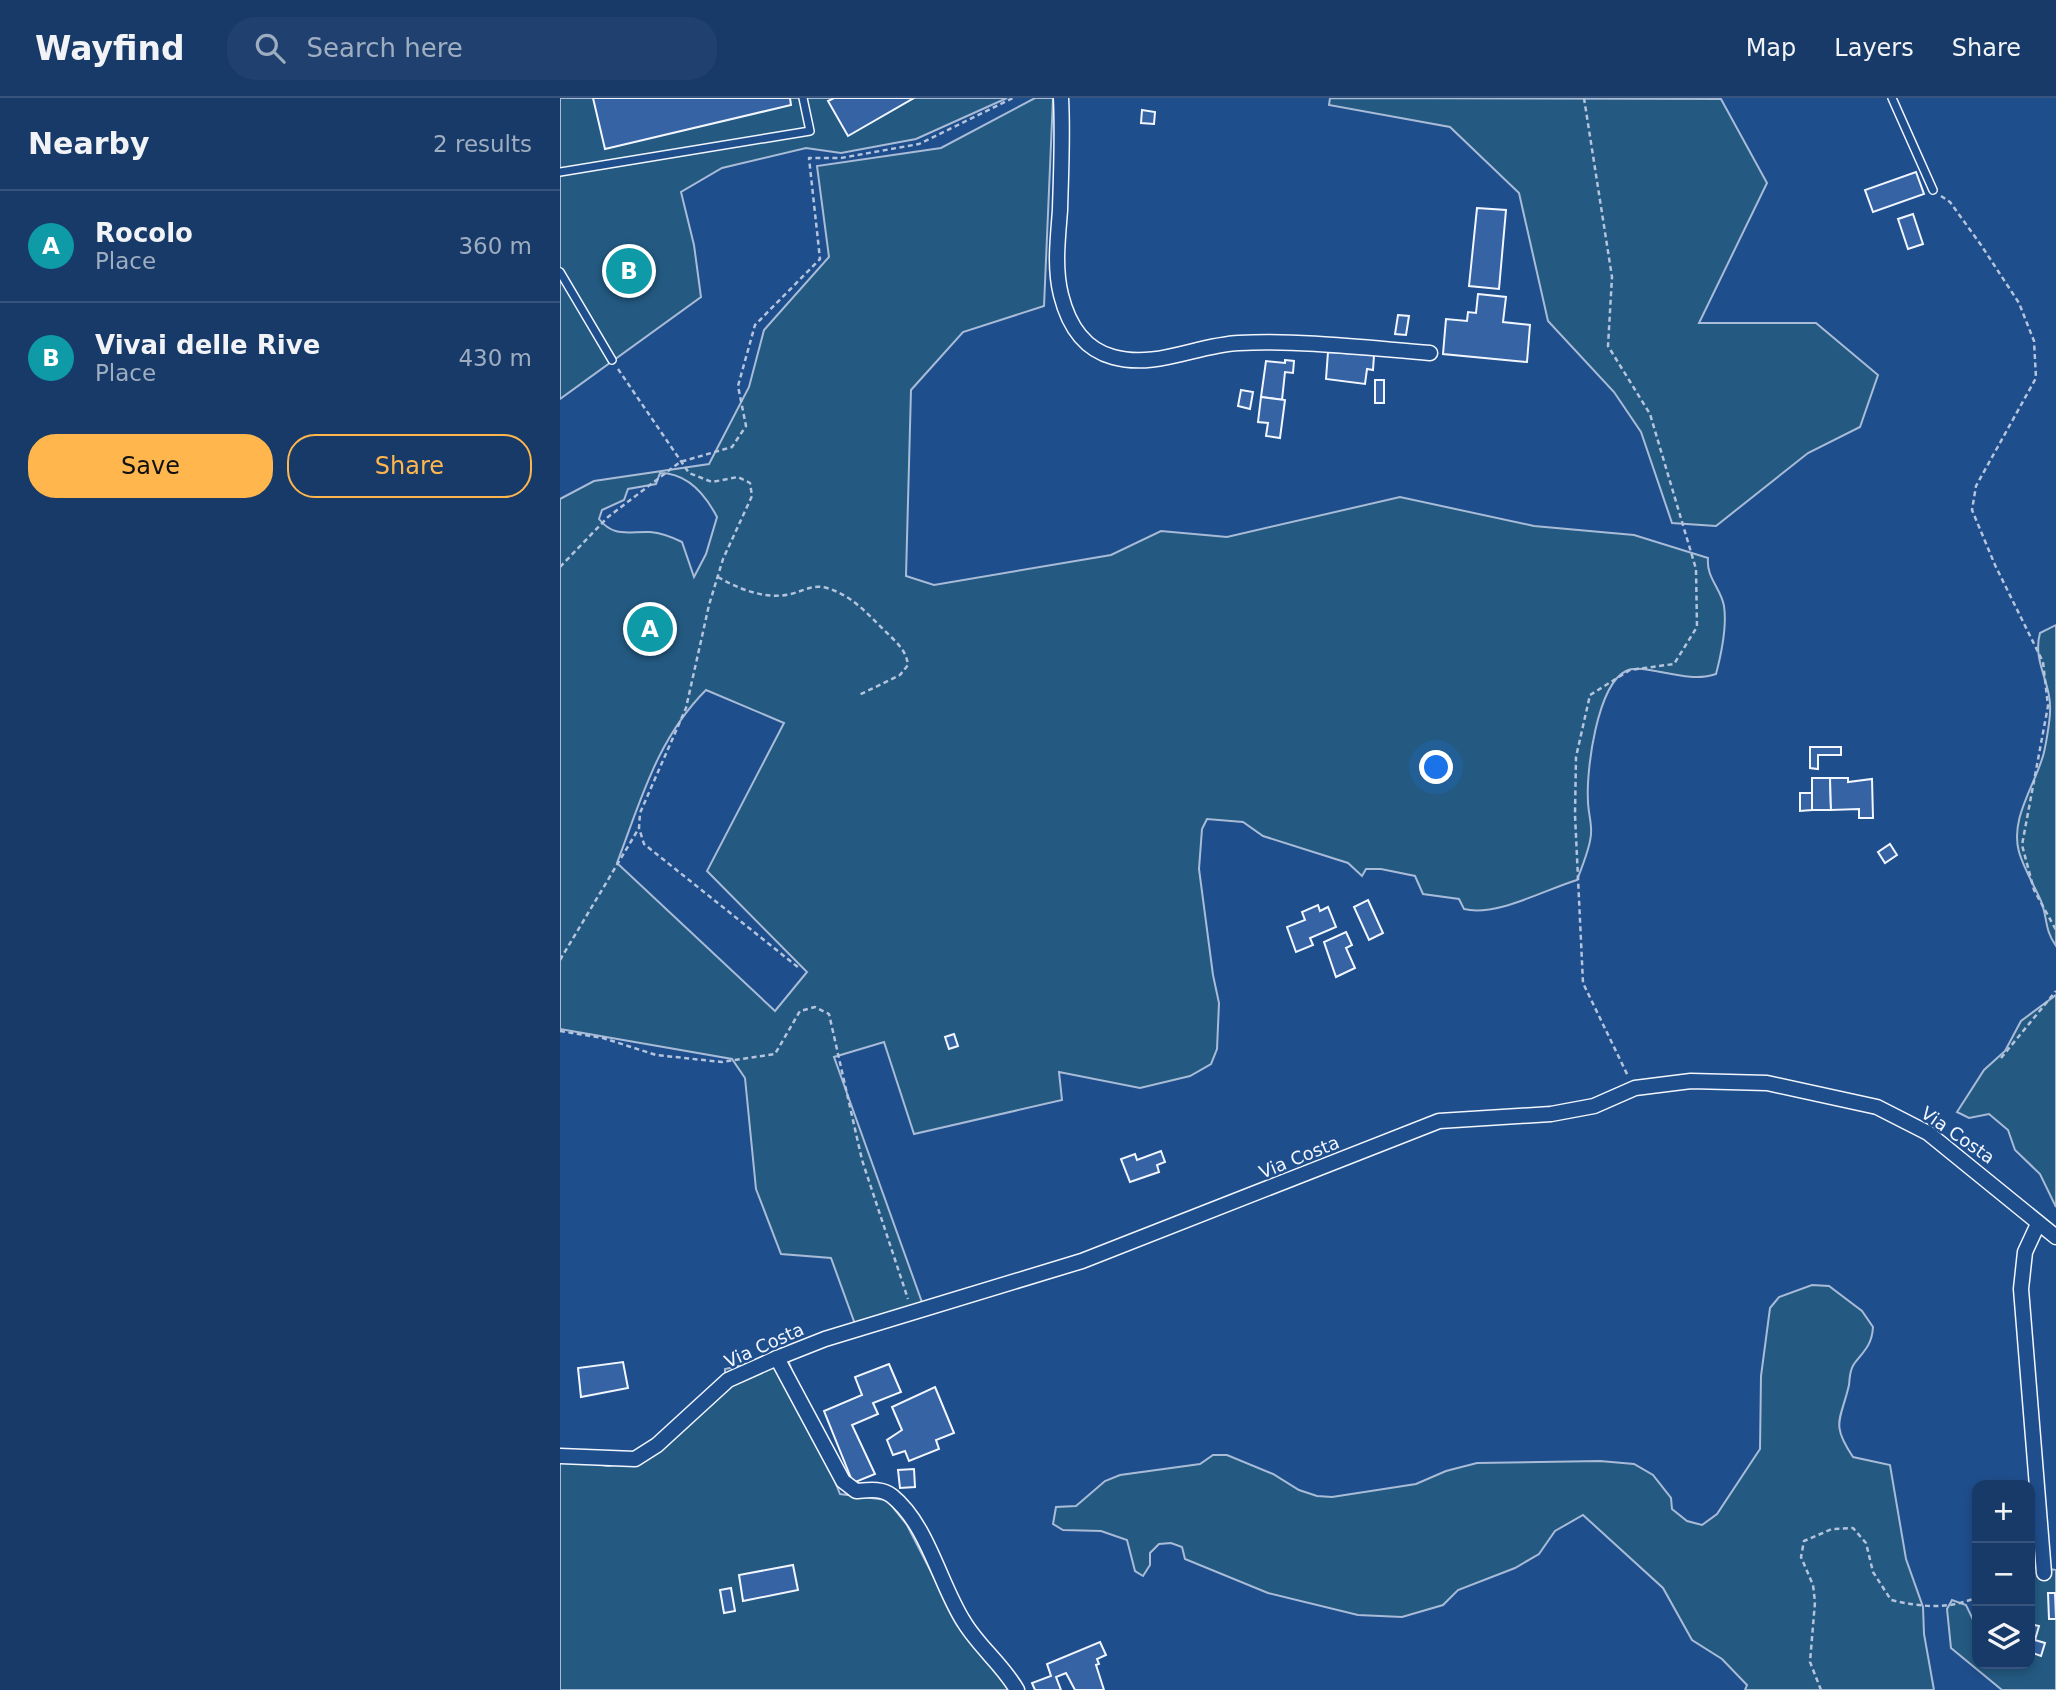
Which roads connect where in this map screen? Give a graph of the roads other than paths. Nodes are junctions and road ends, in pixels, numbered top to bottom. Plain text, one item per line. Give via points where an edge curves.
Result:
1 (803, 98) edge
2 (1061, 98) edge
3 (1892, 98) edge
4 (560, 172) edge
5 (1933, 190) road end
6 (560, 272) edge
7 (1430, 353) dead end
8 (612, 360) road end
9 (2038, 1224) junction
10 (2056, 1237) edge
11 (777, 1358) junction
12 (560, 1456) edge
13 (2044, 1573) dead end
14 (1017, 1690) edge

1 - 4 lane via 810,131
2 - 7 street via 1057,264 1072,326 1092,348 1114,357 1148,361 1234,343 1275,341
3 - 5 lane
6 - 8 lane
9 - 10 street, Via Costa
9 - 11 street, Via Costa via 1928,1133 1877,1107 1768,1083 1691,1081 1635,1088 1594,1106 1551,1114 1439,1121 1082,1262 825,1339
9 - 13 street via 2025,1252 2021,1289
11 - 12 street, Via Costa via 728,1380 635,1460
11 - 14 street via 843,1480 856,1491 879,1490 892,1496 916,1526 965,1625

